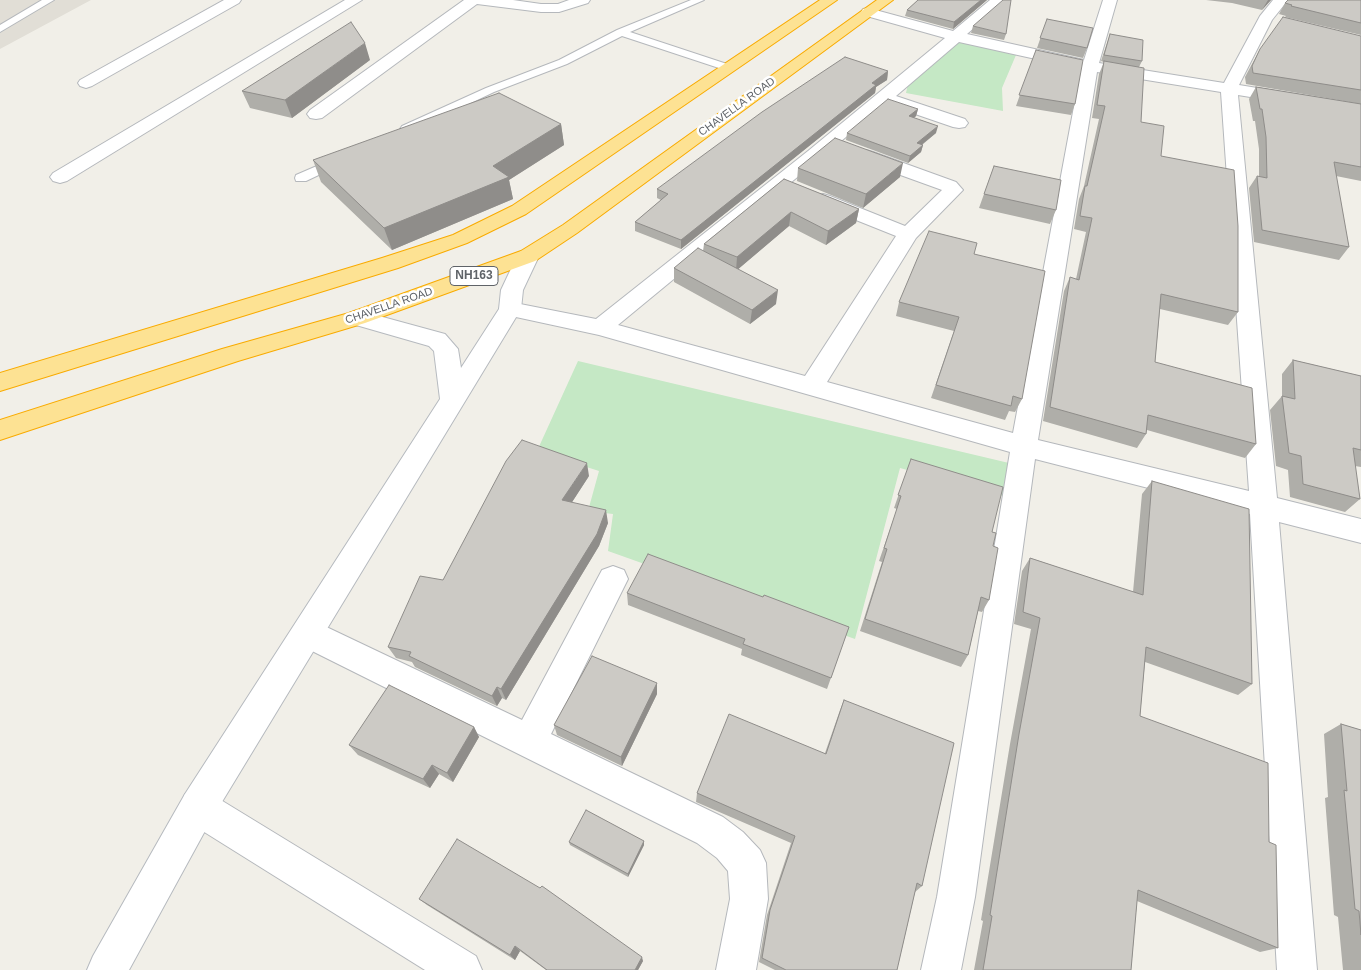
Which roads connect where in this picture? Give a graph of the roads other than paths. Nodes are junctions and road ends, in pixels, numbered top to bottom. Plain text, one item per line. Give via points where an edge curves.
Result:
1 (49, 0) edge
2 (234, 0) edge
3 (355, 0) edge
4 (473, 0) edge
5 (480, 0) edge
6 (583, 0) edge
7 (699, 0) edge
8 (830, 0) edge
9 (886, 0) edge
10 (999, 0) edge
11 (1110, 0) edge
12 (868, 12) junction
13 (1277, 14) edge
14 (0, 28) edge
15 (621, 32) junction
16 (954, 36) junction
17 (1090, 66) junction
18 (729, 68) junction
19 (86, 83) dead end
20 (1229, 88) junction
21 (883, 97) junction
22 (1361, 110) edge
23 (316, 114) dead end
24 (959, 123) dead end
25 (400, 132) edge
26 (829, 143) junction
27 (355, 153) edge
28 (60, 177) dead end
29 (301, 178) dead end
30 (795, 189) junction
31 (908, 234) junction
32 (528, 256) junction
33 (510, 309) junction
34 (357, 318) junction
35 (600, 328) junction
36 (0, 382) edge
37 (811, 387) junction
38 (453, 399) junction
39 (0, 430) edge
40 (1024, 446) junction
41 (1264, 508) junction
42 (1361, 531) edge
43 (613, 579) dead end
44 (307, 633) junction
45 (529, 742) junction
46 (198, 807) junction
47 (107, 970) edge
48 (462, 970) edge
49 (736, 970) edge
50 (941, 970) edge
51 (1297, 970) edge

1 - 14 lane
2 - 19 street
3 - 28 street
4 - 23 street
5 - 6 street via 559,8
7 - 15 lane
8 - 18 highway
9 - 12 highway, CHAVELLA ROAD / NH163
10 - 16 street
11 - 17 street
12 - 16 street
12 - 32 highway, CHAVELLA ROAD / NH163 via 570,230
13 - 20 street
15 - 18 lane
15 - 25 lane via 563,62 490,90
16 - 17 street
16 - 21 street
17 - 20 street
17 - 40 street
18 - 36 highway via 519,210 460,239
20 - 22 street
20 - 41 street
21 - 24 street
21 - 26 street
26 - 30 street
26 - 31 street via 953,188
27 - 29 lane
30 - 31 street
30 - 35 street
31 - 37 street
32 - 33 street via 512,290
32 - 34 highway, CHAVELLA ROAD / NH163
33 - 35 street
33 - 38 street
34 - 38 street via 436,340 446,349
34 - 39 highway, CHAVELLA ROAD / NH163 via 221,358
35 - 37 street
37 - 40 street
38 - 44 street
40 - 41 street
40 - 50 street via 956,897
41 - 42 street
41 - 51 street
43 - 45 street
44 - 45 street
44 - 46 street
45 - 49 street via 710,830 747,863 750,899
46 - 47 street
46 - 48 street

